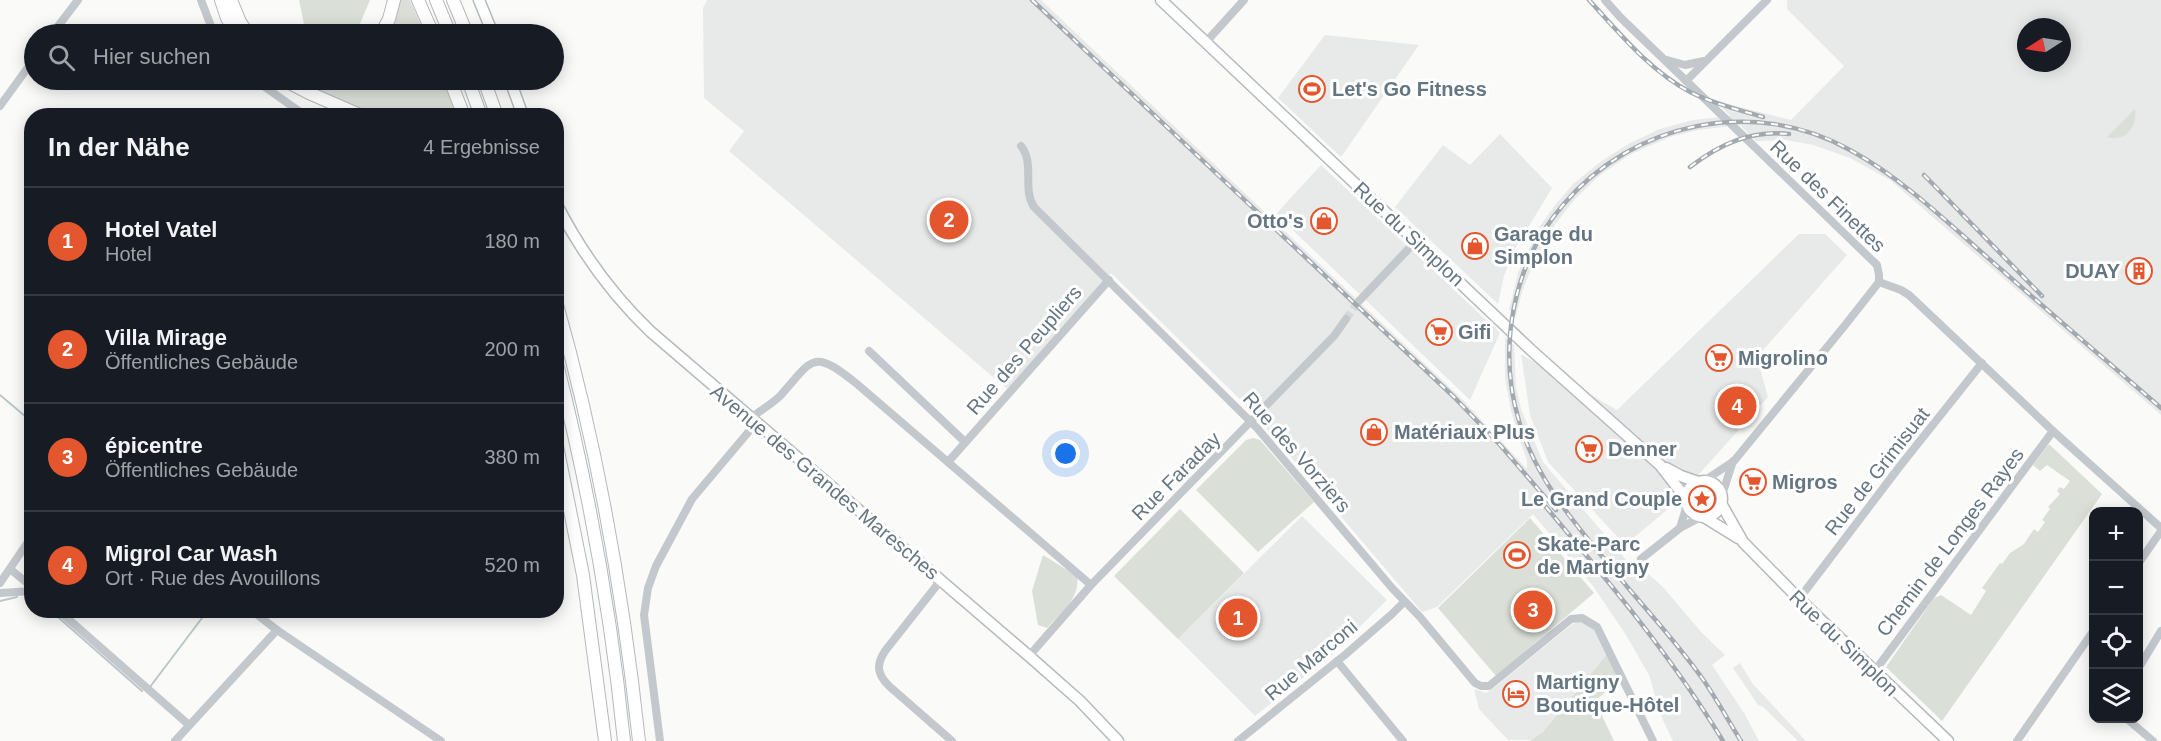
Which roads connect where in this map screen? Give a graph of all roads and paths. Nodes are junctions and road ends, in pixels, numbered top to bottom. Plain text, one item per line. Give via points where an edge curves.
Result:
1 (78, 0) edge
2 (201, 0) edge
3 (221, 0) edge
4 (231, 0) edge
5 (394, 0) edge
6 (418, 0) edge
7 (436, 0) edge
8 (479, 0) edge
9 (1161, 0) edge
10 (1244, 0) edge
11 (1605, 0) edge
12 (1767, 0) edge
13 (454, 3) edge
14 (60, 24) edge
15 (210, 24) edge
16 (230, 24) edge
17 (241, 24) edge
18 (386, 24) edge
19 (429, 24) edge
20 (446, 24) edge
21 (463, 24) edge
22 (489, 24) edge
23 (1206, 42) junction
24 (1709, 57) junction
25 (1662, 58) junction
26 (24, 73) edge
27 (1686, 81) junction
28 (269, 90) edge
29 (303, 90) edge
30 (454, 90) edge
31 (472, 90) edge
32 (488, 90) edge
33 (514, 90) edge
34 (0, 106) edge
35 (295, 108) edge
36 (344, 108) edge
37 (461, 108) edge
38 (478, 108) edge
39 (494, 108) edge
40 (520, 108) edge
41 (1021, 146) dead end
42 (564, 217) edge
43 (1416, 241) junction
44 (1109, 280) junction
45 (1879, 282) junction
46 (1359, 301) tunnel mouth
47 (1346, 319) tunnel mouth
48 (564, 332) edge
49 (869, 351) dead end
50 (1982, 363) junction
51 (564, 392) edge
52 (753, 421) junction
53 (1251, 422) junction
54 (2053, 431) junction
55 (965, 442) junction
56 (1734, 461) junction
57 (948, 462) junction
58 (1660, 465) junction
59 (564, 481) edge
60 (1701, 481) junction
61 (1722, 500) junction
62 (1686, 504) junction
63 (1702, 517) junction
64 (1680, 528) junction
65 (2161, 530) edge
66 (1743, 542) junction
67 (24, 548) edge
68 (1641, 559) dead end
69 (2141, 561) edge
70 (10, 569) junction
71 (941, 580) junction
72 (24, 582) edge
73 (0, 583) edge
74 (1091, 585) junction
75 (24, 590) edge
76 (0, 593) edge
77 (1799, 600) junction
78 (1404, 602) junction
79 (67, 618) edge
80 (261, 618) edge
81 (277, 630) junction
82 (2161, 631) edge
83 (2089, 637) edge
84 (1029, 656) junction
85 (1337, 661) junction
86 (2143, 662) edge
87 (1874, 672) junction
88 (2132, 723) edge
89 (189, 725) junction
90 (175, 741) edge
91 (441, 741) edge
92 (605, 741) edge
93 (624, 741) edge
94 (639, 741) edge
95 (660, 741) edge
96 (952, 741) edge
97 (1118, 741) edge
98 (1238, 741) edge
99 (1403, 741) edge
100 (1653, 741) edge
101 (1948, 741) edge
102 (2017, 741) edge
103 (2153, 741) edge

1 - 14 street
2 - 15 street
3 - 16 highway
4 - 17 highway
5 - 18 highway
6 - 19 highway
7 - 20 highway
8 - 22 main road
9 - 23 main road, Rue du Simplon
10 - 23 street
11 - 25 street, Rue des Finettes
12 - 24 street
13 - 21 highway
23 - 43 main road, Rue du Simplon
24 - 25 street via 1685,65
24 - 27 street
25 - 27 street, Rue des Finettes
26 - 34 street
27 - 45 street, Rue des Finettes via 1877,265
28 - 35 street
29 - 36 highway
30 - 37 highway
31 - 38 highway
32 - 39 highway
33 - 40 main road
41 - 44 street, Rue des Vorziers via 1026,156 1031,203
42 - 52 main road, Avenue des Grandes Maresches via 584,253 622,302 657,338
43 - 46 street
43 - 58 main road, Rue du Simplon
44 - 53 street, Rue des Vorziers
44 - 55 street, Rue des Peupliers
45 - 50 street, Rue des Finettes via 1909,295
45 - 56 street
47 - 53 street, Rue Faraday
48 - 94 highway via 605,506
49 - 55 street, Rue des Peupliers
50 - 54 street, Rue des Finettes
50 - 77 street, Rue de Grimisuat
51 - 93 highway via 594,530
52 - 57 street via 806,366 825,362 850,378
52 - 71 main road, Avenue des Grandes Maresches
52 - 95 street via 692,499 648,588 644,615
53 - 74 street, Rue Faraday
53 - 78 street, Rue des Vorziers
54 - 65 street, Rue des Finettes
54 - 87 street, Chemin de Longes Rayes
55 - 57 street, Rue des Peupliers
56 - 60 street
56 - 61 street
57 - 74 street
58 - 60 main road, Rue du Simplon
58 - 62 main road, Rue du Simplon
59 - 92 highway via 583,575
60 - 61 main road via 1715,484
60 - 62 main road via 1688,489
61 - 63 main road via 1715,514
61 - 66 main road, Rue du Simplon
62 - 63 main road via 1692,513
62 - 64 street
63 - 64 street
63 - 66 main road, Rue du Simplon
64 - 68 street
65 - 69 street
66 - 77 main road, Rue du Simplon
67 - 70 street
70 - 72 street
70 - 73 street
71 - 84 main road, Avenue des Grandes Maresches
71 - 96 street via 885,651 878,669 889,686
74 - 84 street, Rue Faraday
75 - 76 street
77 - 87 main road, Rue du Simplon
78 - 85 street, Rue Marconi
78 - 100 street, Rue des Vorziers via 1475,683 1484,686 1571,619 1582,618 1597,627
79 - 89 street
80 - 81 street
81 - 89 street
81 - 91 street
82 - 86 street
83 - 102 street
84 - 97 main road, Avenue des Grandes Maresches
85 - 98 street, Rue Marconi
85 - 99 street
87 - 101 main road, Rue du Simplon
88 - 103 street
89 - 90 street

